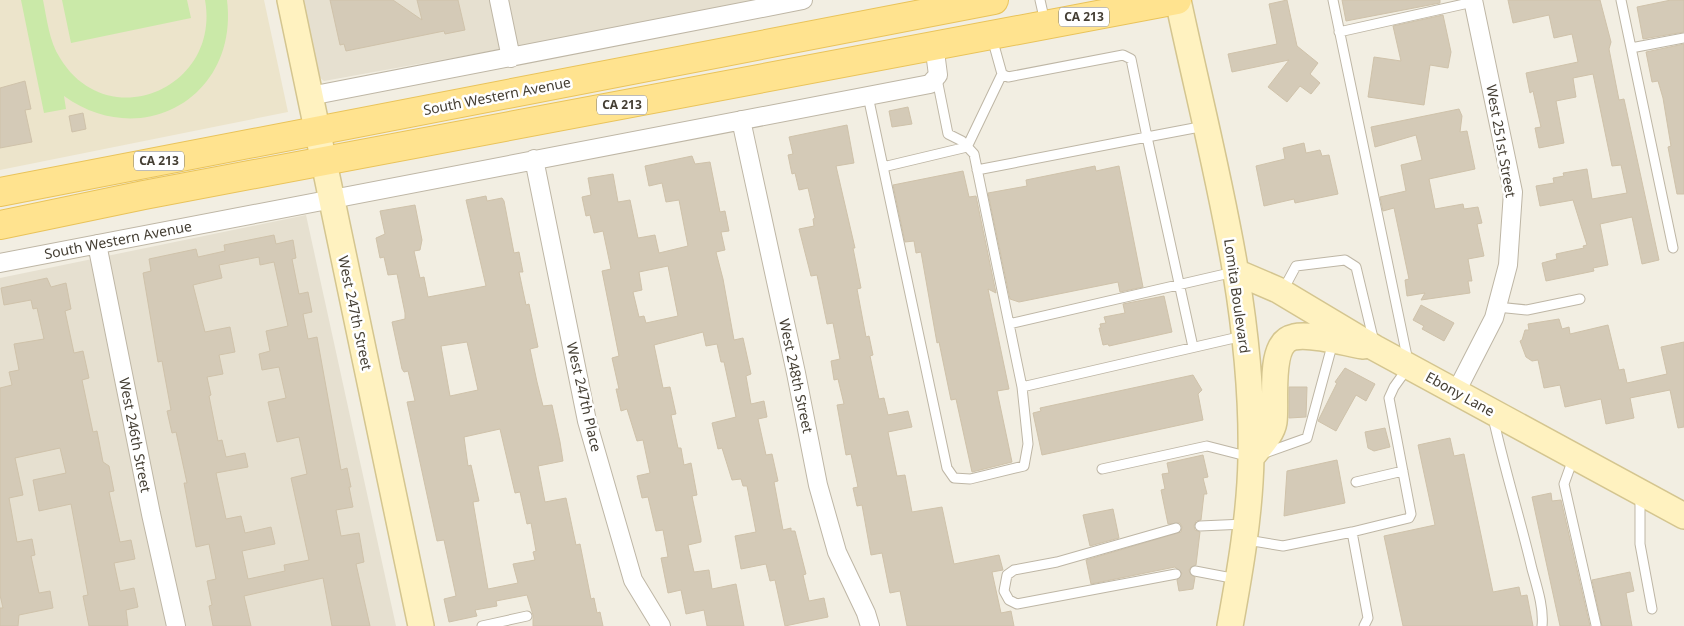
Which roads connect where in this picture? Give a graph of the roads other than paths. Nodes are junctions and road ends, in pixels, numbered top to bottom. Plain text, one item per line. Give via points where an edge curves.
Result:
1 (290, 0) edge
2 (499, 0) edge
3 (803, 0) edge
4 (994, 0) edge
5 (1177, 0) edge
6 (1333, 0) edge
7 (1621, 0) edge
8 (1473, 1) edge
9 (926, 7) edge
10 (716, 8) edge
11 (1043, 12) edge
12 (1339, 32) junction
13 (991, 34) junction
14 (1684, 38) edge
15 (934, 44) junction
16 (1631, 48) junction
17 (511, 58) junction
18 (1002, 74) junction
19 (937, 79) junction
20 (310, 96) junction
21 (868, 96) junction
22 (740, 120) junction
23 (1205, 126) junction
24 (317, 130) junction
25 (1147, 137) junction
26 (967, 147) junction
27 (534, 159) junction
28 (324, 162) junction
29 (883, 167) junction
30 (977, 170) junction
31 (0, 192) edge
32 (332, 199) junction
33 (0, 225) edge
34 (97, 244) junction
35 (1674, 248) dead end
36 (0, 263) edge
37 (1236, 272) junction
38 (1179, 285) junction
39 (1282, 292) junction
40 (1580, 299) dead end
41 (1497, 307) junction
42 (1008, 324) junction
43 (1245, 335) junction
44 (1333, 341) junction
45 (1193, 347) junction
46 (1375, 348) junction
47 (1409, 366) junction
48 (1022, 387) junction
49 (1456, 392) junction
50 (1492, 412) junction
51 (1574, 456) junction
52 (1251, 458) junction
53 (1102, 470) dead end
54 (1403, 471) junction
55 (1356, 482) dead end
56 (1640, 492) junction
57 (1684, 516) edge
58 (1200, 526) dead end
59 (1176, 528) dead end
60 (1244, 532) junction
61 (1352, 532) junction
62 (1195, 571) dead end
63 (1176, 574) dead end
64 (1238, 579) junction
65 (1652, 609) dead end
66 (527, 616) dead end
67 (1596, 625) edge
68 (176, 626) edge
69 (422, 626) edge
70 (482, 626) edge
71 (661, 626) edge
72 (870, 626) edge
73 (1230, 626) edge
74 (1364, 626) edge
75 (1542, 626) edge

1 - 20 street, West 247th Street
2 - 17 street
3 - 10 street
4 - 9 main road, South Western Avenue / CA 213
5 - 11 main road, CA 213
5 - 23 street, Lomita Boulevard
6 - 12 lane
7 - 16 lane
8 - 12 lane
8 - 41 street, West 251st Street via 1513,192 1508,265
9 - 24 main road, South Western Avenue / CA 213
10 - 17 street
11 - 13 main road, CA 213
12 - 47 lane
13 - 15 main road, CA 213
13 - 18 lane
14 - 16 lane
15 - 19 street via 939,69
15 - 28 main road, CA 213
16 - 35 lane
17 - 20 street
18 - 25 lane via 1008,77 1123,54 1131,60
18 - 26 lane
19 - 21 street, South Western Avenue via 930,84
19 - 26 lane via 948,134
20 - 24 street, West 247th Street
21 - 22 street, South Western Avenue
21 - 29 lane
22 - 27 street, South Western Avenue
22 - 72 street, West 248th Street via 818,485 837,552
23 - 25 lane
23 - 37 street, Lomita Boulevard
24 - 28 street, West 247th Street
24 - 31 main road, South Western Avenue / CA 213
25 - 30 lane
25 - 38 lane
26 - 29 lane
26 - 30 lane via 974,154
27 - 32 street, South Western Avenue
27 - 71 street, West 247th Place via 587,421 633,580
28 - 32 street, West 247th Street
28 - 33 main road, CA 213
29 - 48 lane via 947,468 954,478 970,479 1024,466 1028,444
30 - 42 lane
32 - 34 street, South Western Avenue
32 - 69 street, West 247th Street
34 - 36 street, South Western Avenue
34 - 68 street, West 246th Street
37 - 38 lane
37 - 39 street, Ebony Lane
37 - 43 street, Lomita Boulevard
38 - 42 lane
38 - 45 lane
39 - 46 street, Ebony Lane
39 - 46 lane via 1296,266 1345,260 1356,267
40 - 41 lane via 1527,310
41 - 49 street, West 251st Street
42 - 48 lane
43 - 45 lane
43 - 52 street, Lomita Boulevard
44 - 46 street
44 - 52 lane via 1307,438
44 - 52 street via 1295,336 1281,345 1276,362 1274,423
45 - 48 lane
46 - 47 street, Ebony Lane
47 - 49 street, Ebony Lane
47 - 54 lane via 1389,398
49 - 50 street, Ebony Lane
50 - 51 street, Ebony Lane
50 - 75 lane via 1505,472 1520,518
51 - 56 street, Ebony Lane
51 - 67 lane via 1564,484
52 - 53 lane via 1207,446
52 - 60 street, Lomita Boulevard
54 - 55 lane
54 - 61 lane via 1409,518
56 - 57 street, Ebony Lane
56 - 65 lane via 1640,544
58 - 60 lane
59 - 63 lane via 1057,562 1014,570 1007,576 1004,591 1009,600 1017,604
60 - 61 lane via 1283,546
60 - 64 street, Lomita Boulevard
61 - 74 lane via 1368,618
62 - 64 lane
64 - 73 street, Lomita Boulevard
66 - 70 lane

